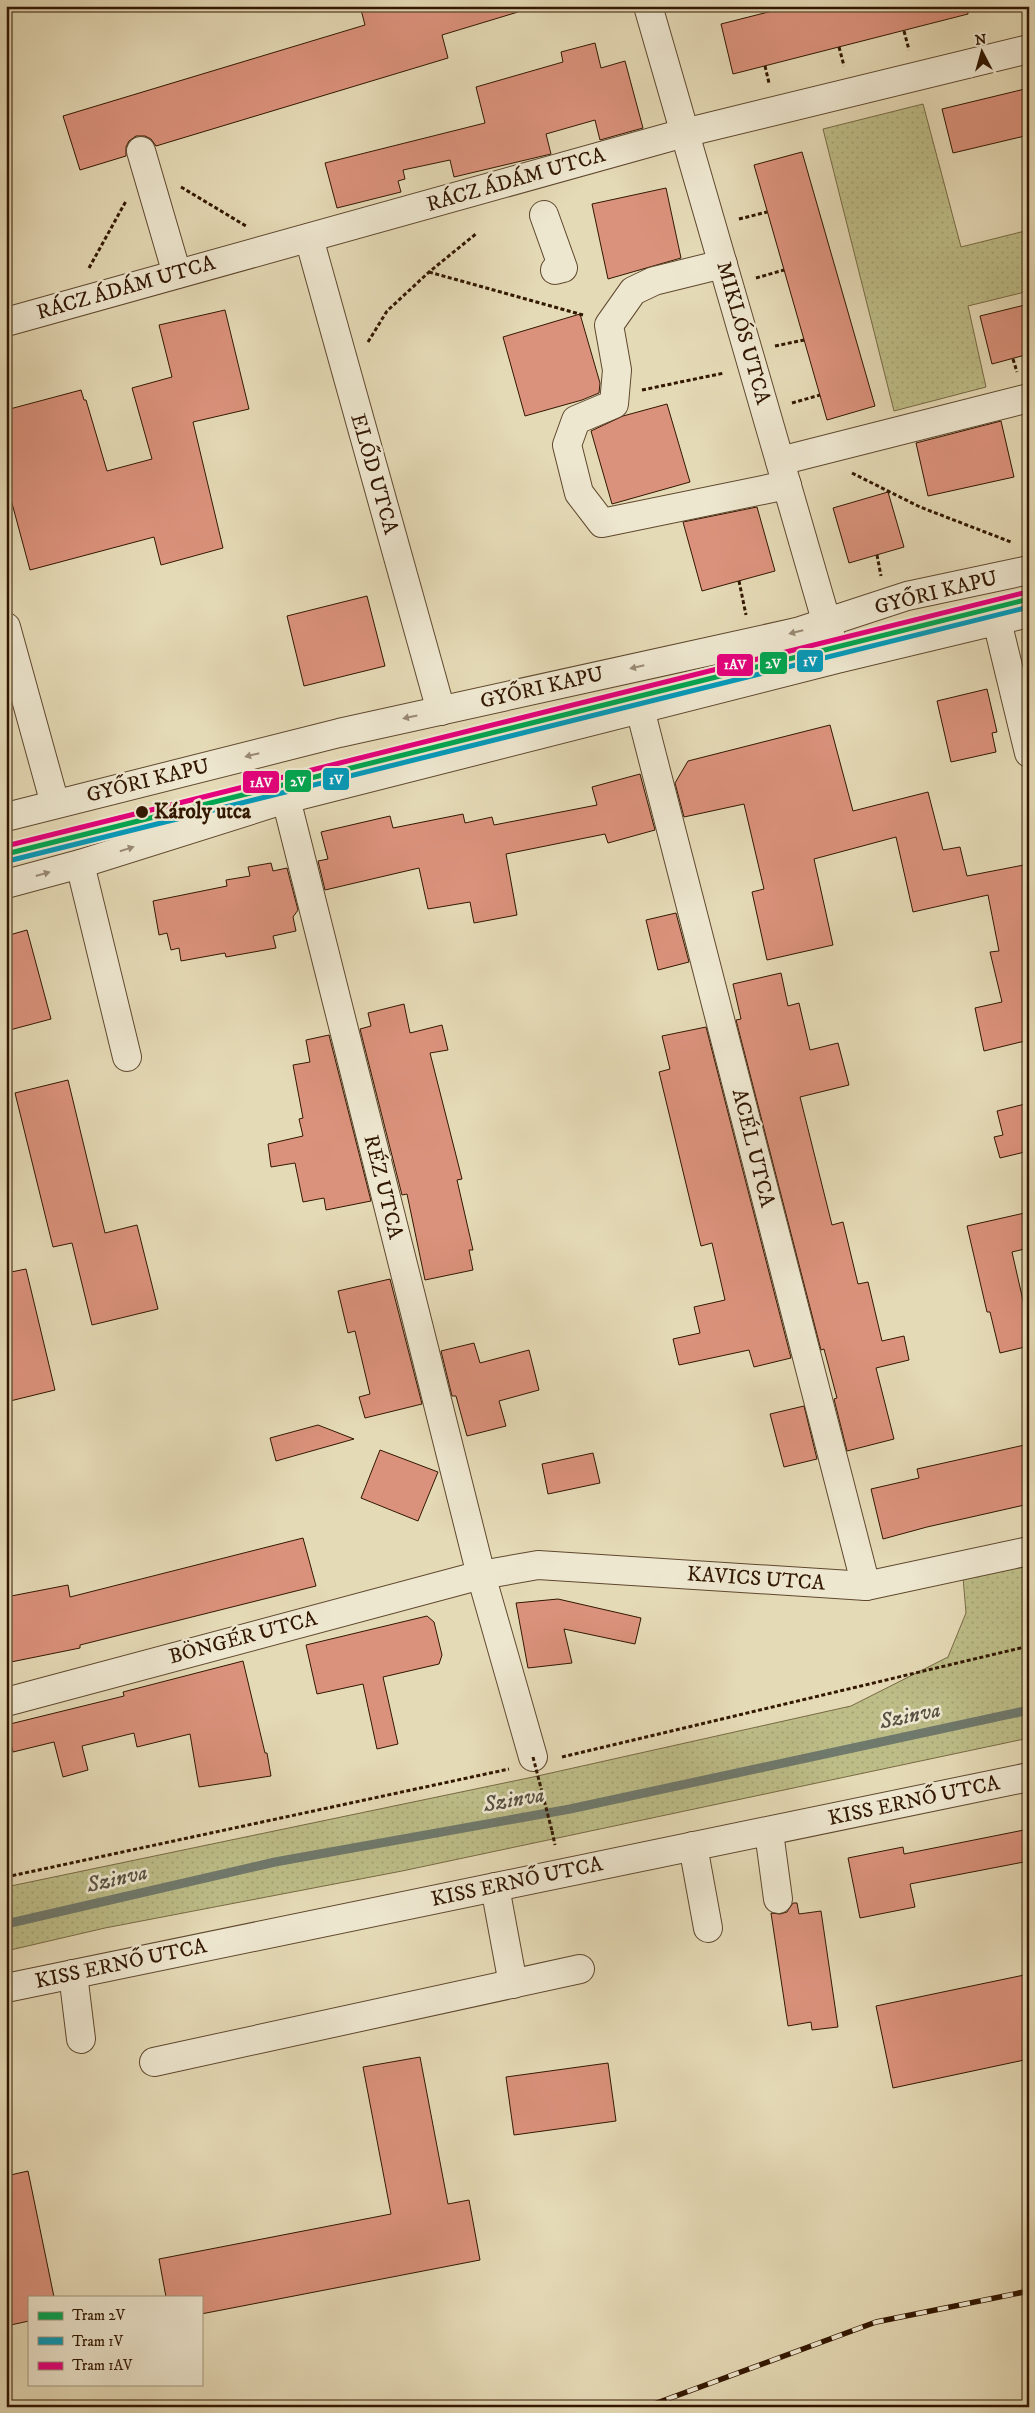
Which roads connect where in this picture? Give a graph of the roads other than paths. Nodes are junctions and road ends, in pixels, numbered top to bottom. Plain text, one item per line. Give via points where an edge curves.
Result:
1 (648, 6) edge
2 (1029, 49) edge
3 (684, 133) junction
4 (143, 158) road end
5 (544, 215) dead end
6 (309, 238) junction
7 (722, 264) junction
8 (555, 270) dead end
9 (177, 274) junction
10 (6, 322) edge
11 (1029, 398) edge
12 (784, 473) junction
13 (1029, 570) edge
14 (1029, 613) edge
15 (997, 621) junction
16 (828, 623) junction
17 (6, 627) edge
18 (837, 659) junction
19 (15, 691) edge
20 (640, 709) junction
21 (441, 710) junction
22 (1029, 753) edge
23 (286, 799) junction
24 (55, 804) junction
25 (6, 817) edge
26 (80, 864) junction
27 (6, 884) edge
28 (127, 1057) dead end
29 (1029, 1551) edge
30 (480, 1575) junction
31 (866, 1586) junction
32 (6, 1702) edge
33 (533, 1757) road end
34 (1029, 1777) edge
35 (769, 1832) junction
36 (693, 1846) junction
37 (495, 1886) junction
38 (778, 1899) dead end
39 (708, 1928) dead end
40 (580, 1969) dead end
41 (73, 1974) junction
42 (513, 1984) junction
43 (6, 1988) edge
44 (81, 2039) dead end
45 (154, 2062) dead end

1 - 3 street, MIKLÓS UTCA
2 - 3 street, RÁCZ ÁDÁM UTCA
3 - 6 street, RÁCZ ÁDÁM UTCA
3 - 7 street, MIKLÓS UTCA
4 - 9 street
5 - 8 street via 563,268
6 - 9 street, RÁCZ ÁDÁM UTCA
6 - 21 street, ELŐD UTCA
7 - 12 street, MIKLÓS UTCA
7 - 12 street via 654,281 633,291 609,325 617,370 614,404 576,420 567,445 580,493 602,523
9 - 10 street, RÁCZ ÁDÁM UTCA
11 - 12 street via 811,453
12 - 16 street, MIKLÓS UTCA
13 - 16 street, GYŐRI KAPU via 907,596
14 - 15 street, GYŐRI KAPU
15 - 18 street, GYŐRI KAPU
15 - 22 street
16 - 18 street, MIKLÓS UTCA
16 -> 21 street, GYŐRI KAPU
17 - 19 street
18 - 20 street, GYŐRI KAPU
19 - 24 street
20 - 23 street, GYŐRI KAPU
20 - 31 street, ACÉL UTCA
21 -> 24 street, GYŐRI KAPU
26 -> 23 street, GYŐRI KAPU
23 - 30 street, RÉZ UTCA
24 - 25 street, GYŐRI KAPU
27 -> 26 street, GYŐRI KAPU
26 - 28 street
29 - 31 street, KAVICS UTCA
30 - 31 street, KAVICS UTCA via 538,1565
30 - 32 street, BÖNGÉR UTCA
30 - 33 street, RÉZ UTCA
34 - 35 street, KISS ERNŐ UTCA
35 - 36 street, KISS ERNŐ UTCA
35 - 38 street
36 - 37 street, KISS ERNŐ UTCA
36 - 39 street
37 - 41 street, KISS ERNŐ UTCA
37 - 42 street
40 - 42 street
41 - 43 street, KISS ERNŐ UTCA
41 - 44 street
42 - 45 street

